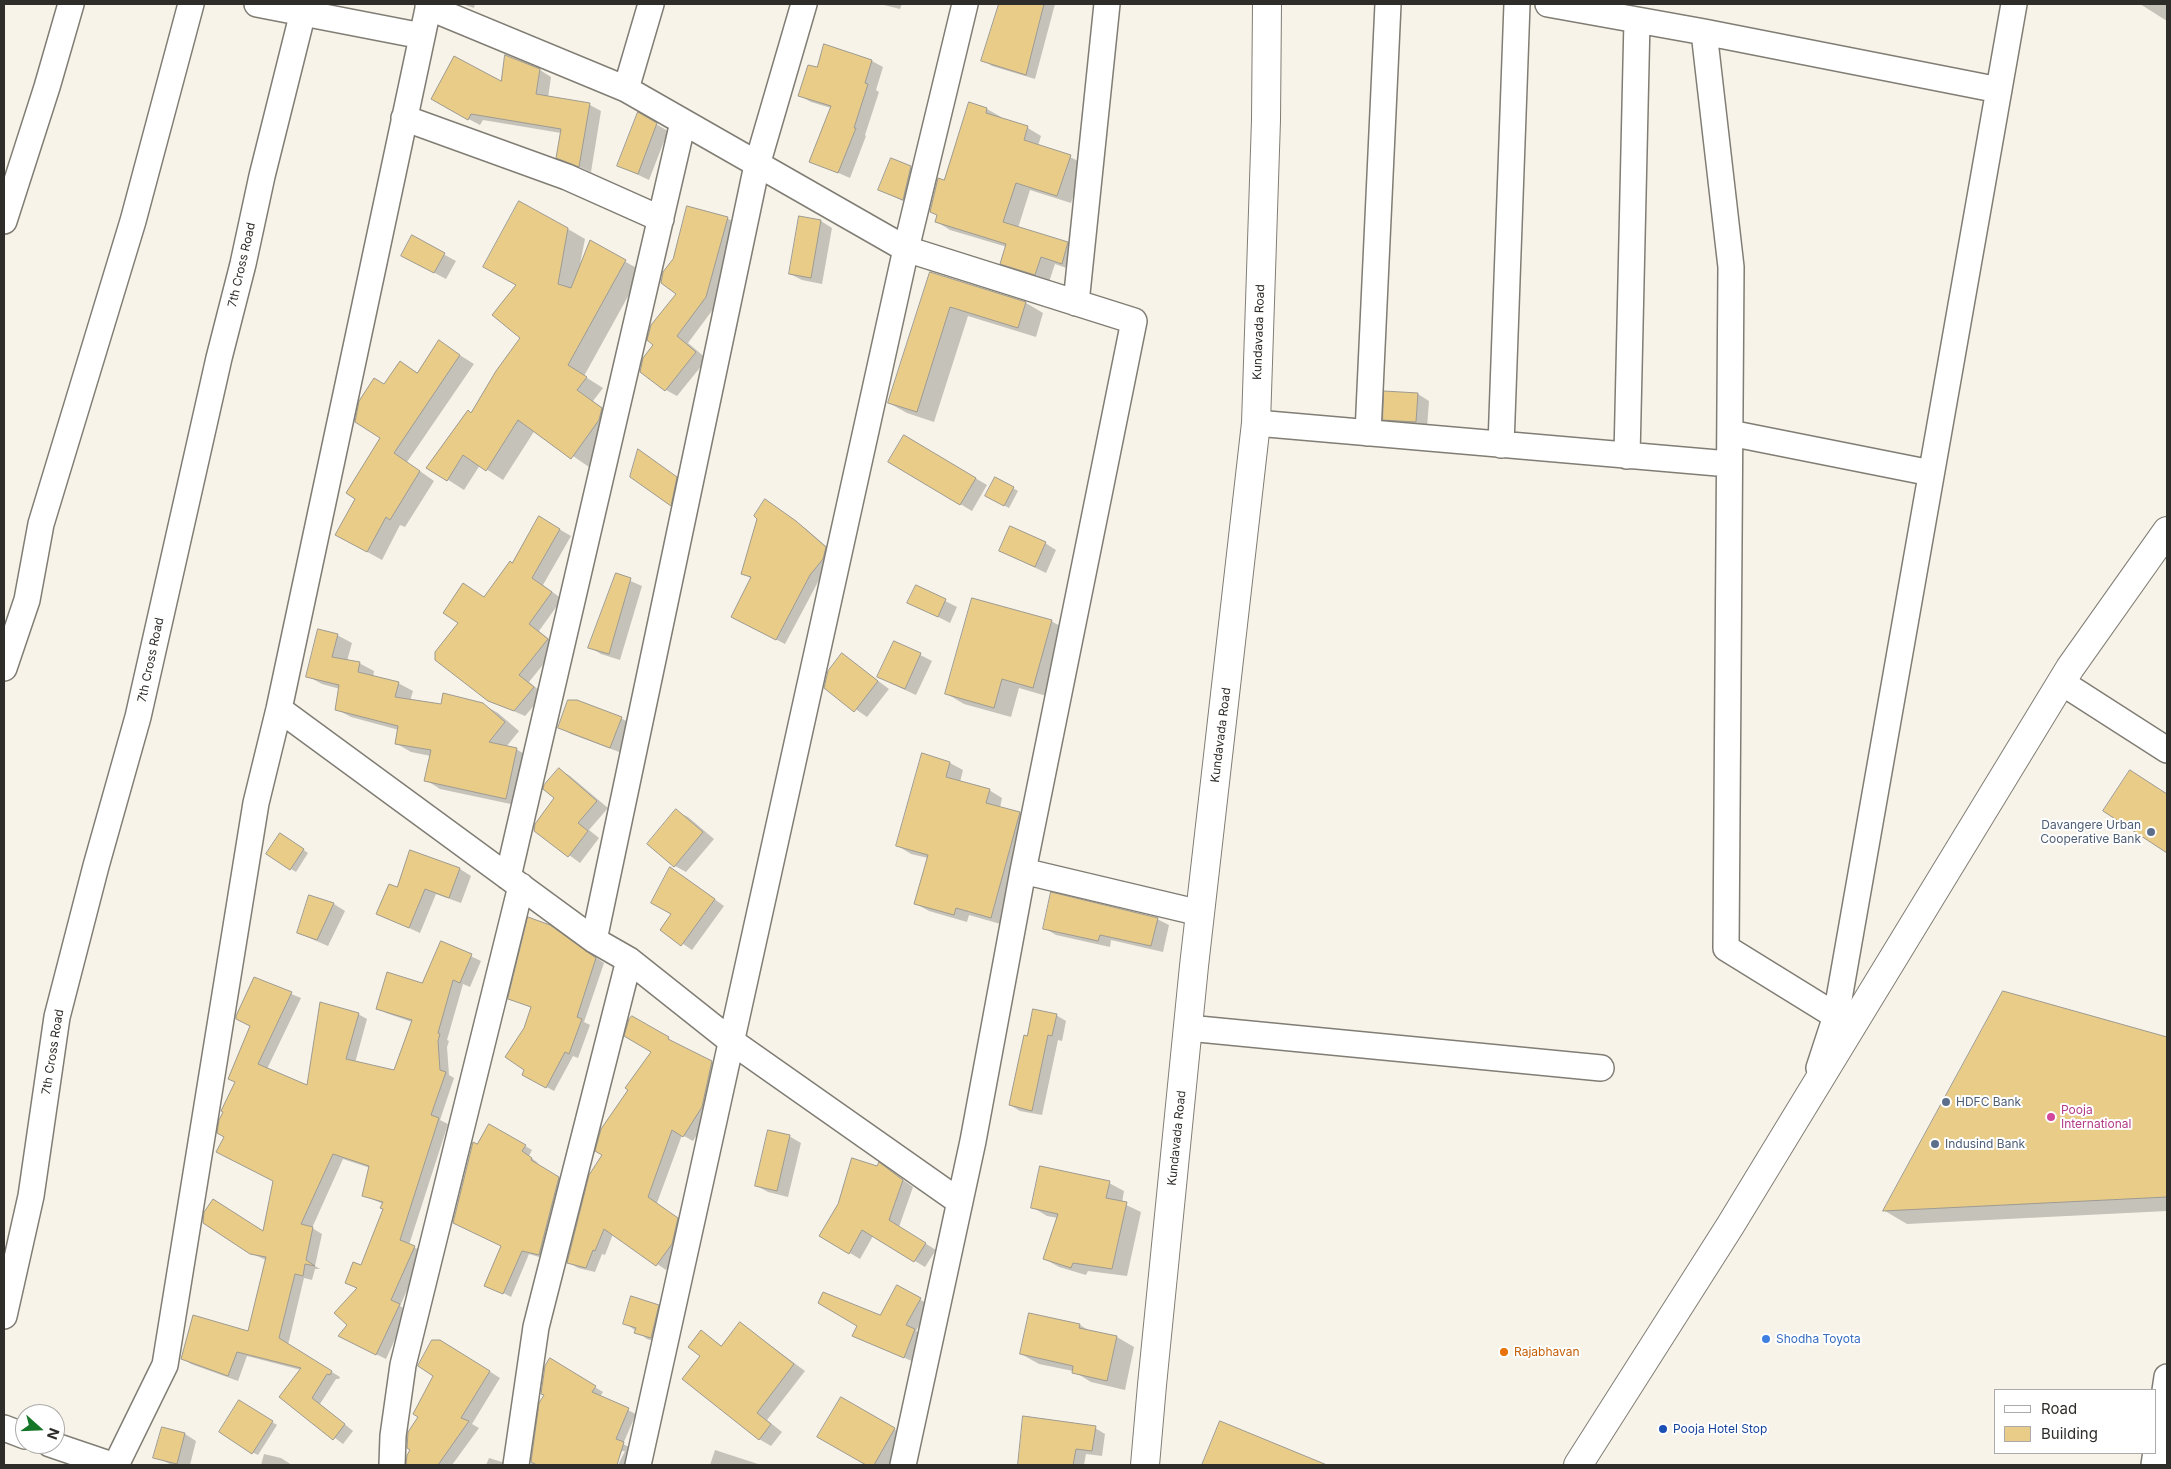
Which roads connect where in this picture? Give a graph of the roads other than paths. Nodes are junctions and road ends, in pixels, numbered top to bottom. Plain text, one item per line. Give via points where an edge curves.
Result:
1 (71, 4) edge
2 (191, 4) edge
3 (257, 4) edge
4 (651, 4) edge
5 (804, 4) edge
6 (965, 4) edge
7 (1107, 4) edge
8 (1267, 4) edge
9 (1388, 4) edge
10 (1518, 4) edge
11 (1548, 4) edge
12 (2014, 4) edge
13 (428, 5) edge
14 (304, 8) edge
15 (1637, 20) junction
16 (1704, 32) junction
17 (422, 36) junction
18 (626, 90) junction
19 (1999, 90) junction
20 (404, 118) junction
21 (683, 122) junction
22 (758, 165) junction
23 (661, 219) junction
24 (4, 221) edge
25 (906, 249) junction
26 (1076, 303) junction
27 (1256, 424) junction
28 (1368, 433) junction
29 (1730, 433) junction
30 (1501, 445) junction
31 (1627, 456) junction
32 (1730, 464) junction
33 (1931, 473) junction
34 (2167, 530) edge
35 (4, 668) edge
36 (2062, 682) junction
37 (279, 709) junction
38 (2167, 750) edge
39 (1023, 871) junction
40 (514, 882) junction
41 (1200, 913) junction
42 (594, 940) junction
43 (630, 960) junction
44 (1836, 1016) junction
45 (1188, 1028) junction
46 (731, 1041) junction
47 (1601, 1068) dead end
48 (1812, 1090) junction
49 (960, 1202) junction
50 (4, 1316) edge
51 (2167, 1385) edge
52 (65, 1449) edge
53 (2156, 1453) edge
54 (112, 1465) edge
55 (116, 1465) edge
56 (392, 1465) edge
57 (516, 1465) edge
58 (638, 1465) edge
59 (903, 1465) edge
60 (1145, 1465) edge
61 (1578, 1465) edge

1 - 24 street
2 - 35 street via 133,221 41,524 27,600
3 - 14 street
4 - 18 street
5 - 22 street
6 - 25 street
7 - 26 street
8 - 27 street, Kundavada Road
9 - 28 street
10 - 30 street
11 - 15 street
12 - 19 street
13 - 17 street
13 - 18 street
14 - 17 street
14 - 50 street, 7th Cross Road via 218,358 138,718 57,1017 31,1196
15 - 16 street
15 - 31 street
16 - 19 street
16 - 29 street via 1731,266
17 - 20 street
18 - 21 street
19 - 33 street
20 - 23 street via 567,178
20 - 37 street
21 - 22 street
21 - 23 street
22 - 25 street
22 - 42 street
23 - 40 street
25 - 26 street
25 - 46 street
26 - 39 street via 1134,321
27 - 28 street
27 - 41 street, Kundavada Road
28 - 30 street
29 - 32 street
29 - 33 street
30 - 31 street
31 - 32 street
32 - 44 street via 1726,948
33 - 44 street
34 - 36 street
36 - 38 street
36 - 48 street
37 - 40 street
37 - 55 street via 256,803 165,1365
39 - 41 street
39 - 49 street
40 - 42 street
40 - 56 street via 404,1365
41 - 45 street, Kundavada Road
42 - 43 street
43 - 46 street
43 - 57 street via 536,1328
44 - 48 street
45 - 47 street
45 - 60 street, Kundavada Road
46 - 49 street
46 - 58 street
48 - 61 street
49 - 59 street
51 - 53 street
52 - 54 street

